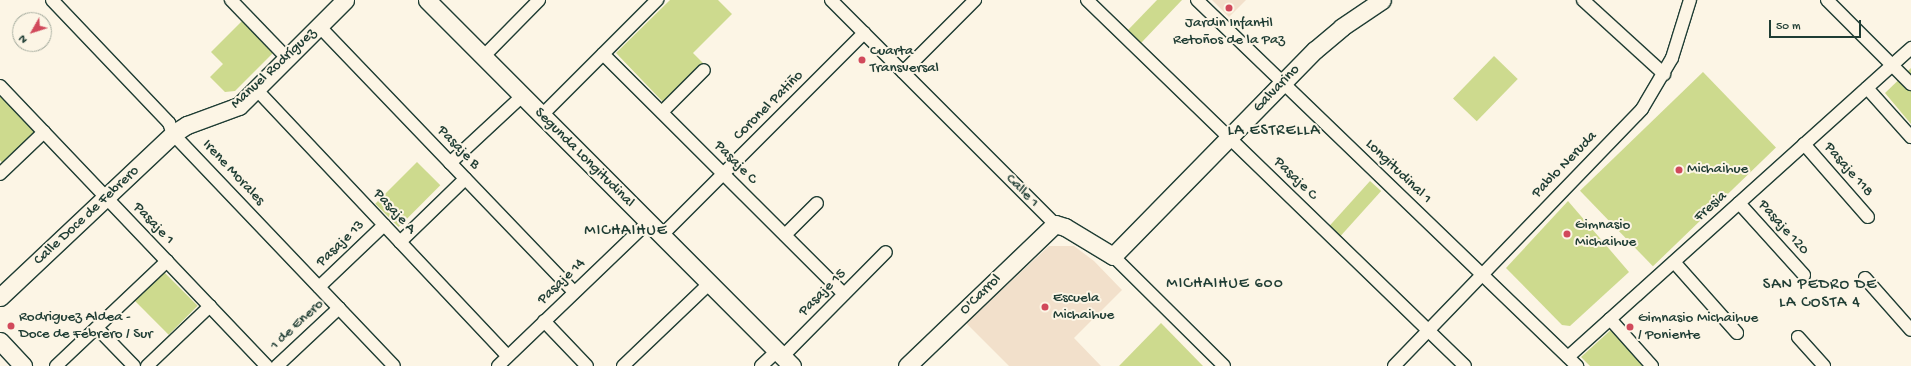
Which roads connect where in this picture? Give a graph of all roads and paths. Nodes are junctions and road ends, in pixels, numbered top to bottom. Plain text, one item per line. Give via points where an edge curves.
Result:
1 (52, 0) edge
2 (231, 0) edge
3 (345, 0) edge
4 (427, 0) edge
5 (539, 0) edge
6 (657, 0) edge
7 (831, 0) edge
8 (975, 0) edge
9 (1087, 0) edge
10 (1197, 0) edge
11 (1583, 0) edge
12 (1690, 0) edge
13 (1827, 0) edge
14 (1380, 1) edge
15 (319, 26) junction
16 (864, 33) junction
17 (1911, 48) edge
18 (603, 54) junction
19 (483, 57) junction
20 (287, 58) junction
21 (1893, 64) junction
22 (704, 70) dead end
23 (903, 72) junction
24 (1664, 74) junction
25 (1283, 83) junction
26 (1911, 84) edge
27 (0, 87) edge
28 (1867, 88) junction
29 (256, 89) junction
30 (522, 96) junction
31 (662, 112) junction
32 (542, 115) junction
33 (44, 132) junction
34 (174, 134) junction
35 (1911, 137) edge
36 (1229, 138) junction
37 (1804, 144) junction
38 (450, 162) junction
39 (0, 174) edge
40 (723, 174) junction
41 (465, 179) junction
42 (106, 197) junction
43 (817, 203) dead end
44 (1739, 203) junction
45 (1868, 217) dead end
46 (648, 222) junction
47 (1055, 224) junction
48 (384, 225) junction
49 (662, 235) junction
50 (785, 235) junction
51 (400, 242) junction
52 (886, 252) dead end
53 (1113, 256) junction
54 (167, 261) junction
55 (1674, 262) junction
56 (1482, 275) junction
57 (1804, 275) dead end
58 (1865, 278) dead end
59 (710, 283) junction
60 (319, 287) junction
61 (574, 292) junction
62 (844, 294) junction
63 (0, 297) edge
64 (210, 306) junction
65 (339, 308) junction
66 (1610, 320) junction
67 (544, 321) junction
68 (97, 328) junction
69 (1428, 330) junction
70 (1911, 330) edge
71 (1737, 333) dead end
72 (1798, 337) dead end
73 (0, 341) edge
74 (508, 356) junction
75 (1568, 357) junction
76 (784, 358) edge
77 (23, 366) edge
78 (56, 366) edge
79 (134, 366) edge
80 (147, 366) edge
81 (267, 366) edge
82 (277, 366) edge
83 (394, 366) edge
84 (498, 366) edge
85 (587, 366) edge
86 (623, 366) edge
87 (761, 366) edge
88 (907, 366) edge
89 (1224, 366) edge
90 (1394, 366) edge
91 (1465, 366) edge
92 (1577, 366) edge
93 (1652, 366) edge
94 (1824, 366) edge

1 - 34 street, Irene Morales via 169,123
2 - 20 street
3 - 15 street, Manuel Rodríguez
4 - 19 street, Segunda Longitudinal
5 - 19 street
6 - 18 street
7 - 16 street, Calle 1
8 - 23 street
9 - 36 street, Pasaje C
10 - 25 street, Longitudinal 1
11 - 24 street
12 - 24 street, Pablo Neruda
13 - 21 street
14 - 25 street, Galvarino via 1332,35
15 - 20 street, Manuel Rodríguez
15 - 38 street, Pasaje B
16 - 23 street, Calle 1
16 - 40 street, Coronel Patiño
17 - 21 street, Fresia
18 - 31 street, Pasaje C
18 - 32 street
19 - 30 street, Segunda Longitudinal
20 - 29 street, Manuel Rodríguez
21 - 26 street
21 - 28 street, Fresia
22 - 31 street
23 - 47 street, Calle 1
24 - 56 street, Pablo Neruda via 1637,114
25 - 36 street, Galvarino
25 - 56 street, Longitudinal 1
27 - 33 street, Pasaje 1
28 - 35 street
28 - 37 street, Fresia
29 - 34 street, Manuel Rodríguez via 232,111 187,126
29 - 48 street, Pasaje A
30 - 32 street, Segunda Longitudinal
30 - 38 street
31 - 40 street, Pasaje C
32 - 46 street, Segunda Longitudinal
33 - 39 street
33 - 42 street, Pasaje 1
34 - 42 street, Calle Doce de Febrero
34 - 60 street, Irene Morales
36 - 53 street, Galvarino
36 - 69 street, Pasaje C
37 - 44 street, Fresia
37 - 45 street, Pasaje 118
38 - 41 street, Pasaje B
40 - 49 street, Coronel Patiño
40 - 50 street, Pasaje C
41 - 51 street
41 - 61 street, Pasaje B
42 - 54 street, Pasaje 1
42 - 63 street, Calle Doce de Febrero
43 - 50 street
44 - 55 street, Fresia
44 - 57 street, Pasaje 120
46 - 49 street, Segunda Longitudinal
46 - 61 street, Pasaje 14
47 - 53 street, Calle 1 via 1065,227
47 - 88 street, O'Carrol
48 - 51 street, Pasaje A
48 - 60 street, Pasaje 13
49 - 59 street, Segunda Longitudinal
50 - 62 street, Pasaje C
51 - 74 street, Pasaje A
52 - 62 street, Pasaje 15
53 - 89 street, Calle 1
54 - 64 street, Pasaje 1
54 - 68 street
55 - 66 street, Fresia
55 - 71 street
56 - 69 street, Pablo Neruda
56 - 75 street, Longitudinal 1
58 - 70 street
59 - 76 street, Segunda Longitudinal
59 - 86 street
60 - 65 street, Irene Morales
61 - 67 street, Pasaje 14
62 - 76 street, Pasaje 15
64 - 80 street
64 - 81 street, Pasaje 1
65 - 82 street, 1 de Enero
65 - 83 street, Irene Morales
66 - 75 street, Fresia
66 - 93 street
67 - 74 street, Pasaje 14
67 - 85 street
68 - 78 street
68 - 79 street
69 - 90 street, Pablo Neruda
69 - 91 street
72 - 94 street
73 - 77 street
74 - 84 street, Pasaje 14
75 - 92 street, Longitudinal 1
76 - 87 street, Pasaje 15

